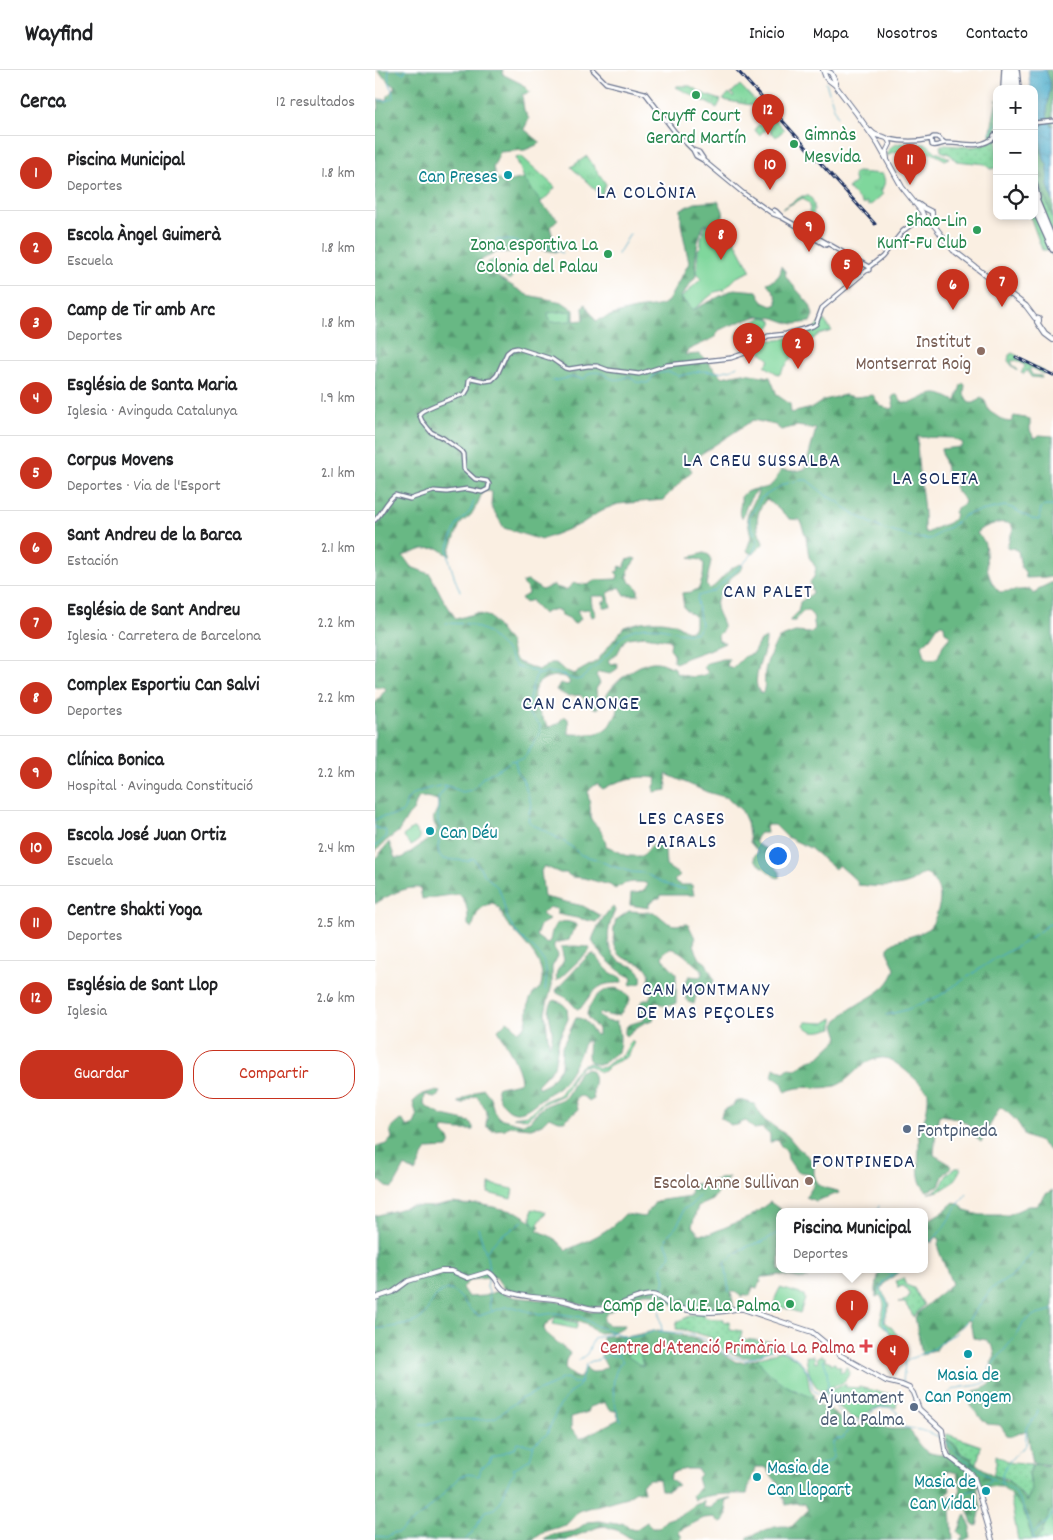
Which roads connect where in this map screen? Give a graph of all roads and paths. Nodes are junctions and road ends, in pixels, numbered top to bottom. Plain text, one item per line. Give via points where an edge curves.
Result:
1 (1006, 70) edge
2 (1012, 70) edge
3 (1016, 70) edge
4 (594, 71) edge
5 (825, 72) edge
6 (831, 78) junction
7 (1004, 85) edge
8 (1008, 85) edge
9 (1014, 85) edge
10 (1018, 85) edge
11 (1053, 120) edge
12 (1038, 122) edge
13 (881, 137) junction
14 (993, 137) edge
15 (889, 140) junction
16 (931, 141) junction
17 (898, 142) junction
18 (940, 142) junction
19 (878, 146) junction
20 (889, 147) junction
21 (927, 210) junction
22 (1038, 210) edge
23 (1038, 211) edge
24 (924, 217) junction
25 (932, 218) junction
26 (933, 224) junction
27 (1053, 241) edge
28 (1053, 249) edge
29 (866, 268) junction
30 (1053, 340) edge
31 (375, 520) edge
32 (375, 1298) edge
33 (991, 1540) edge

1 - 7 highway
1 - 8 highway
2 - 9 highway
3 - 10 highway
4 - 29 street via 606,83 646,96 675,132 743,193
5 - 6 main road via 826,78
6 - 13 main road via 871,132
6 - 19 main road
11 - 12 street
13 - 15 main road
13 - 19 main road
14 - 18 street via 980,145
15 - 17 street
15 - 20 main road
16 - 17 street
16 - 18 street via 935,146
16 - 18 street via 935,136
17 - 20 street
19 - 20 main road via 883,149
19 - 24 main road
20 - 21 main road via 886,156 904,186
21 - 24 main road
21 - 25 main road via 932,212
22 - 27 highway
23 - 28 highway
24 - 25 main road
24 - 26 main road
24 - 29 street via 903,231 881,257
25 - 26 main road
26 - 30 main road via 952,249 1022,302
29 - 31 street via 822,308 811,328 768,336 754,350 731,358 667,365 639,374 597,366 569,369 552,359 523,349 512,349 492,380 471,378 465,394 419,414 431,432 461,451 464,469 475,479 487,481 488,489 482,492 467,489 434,491 410,499 395,495
32 - 33 main road via 393,1292 408,1281 439,1271 447,1270 468,1278 490,1273 507,1292 561,1300 587,1309 606,1309 654,1295 674,1307 704,1312 743,1308 809,1331 840,1355 886,1381 909,1388 921,1412 939,1427 949,1457 975,1479

